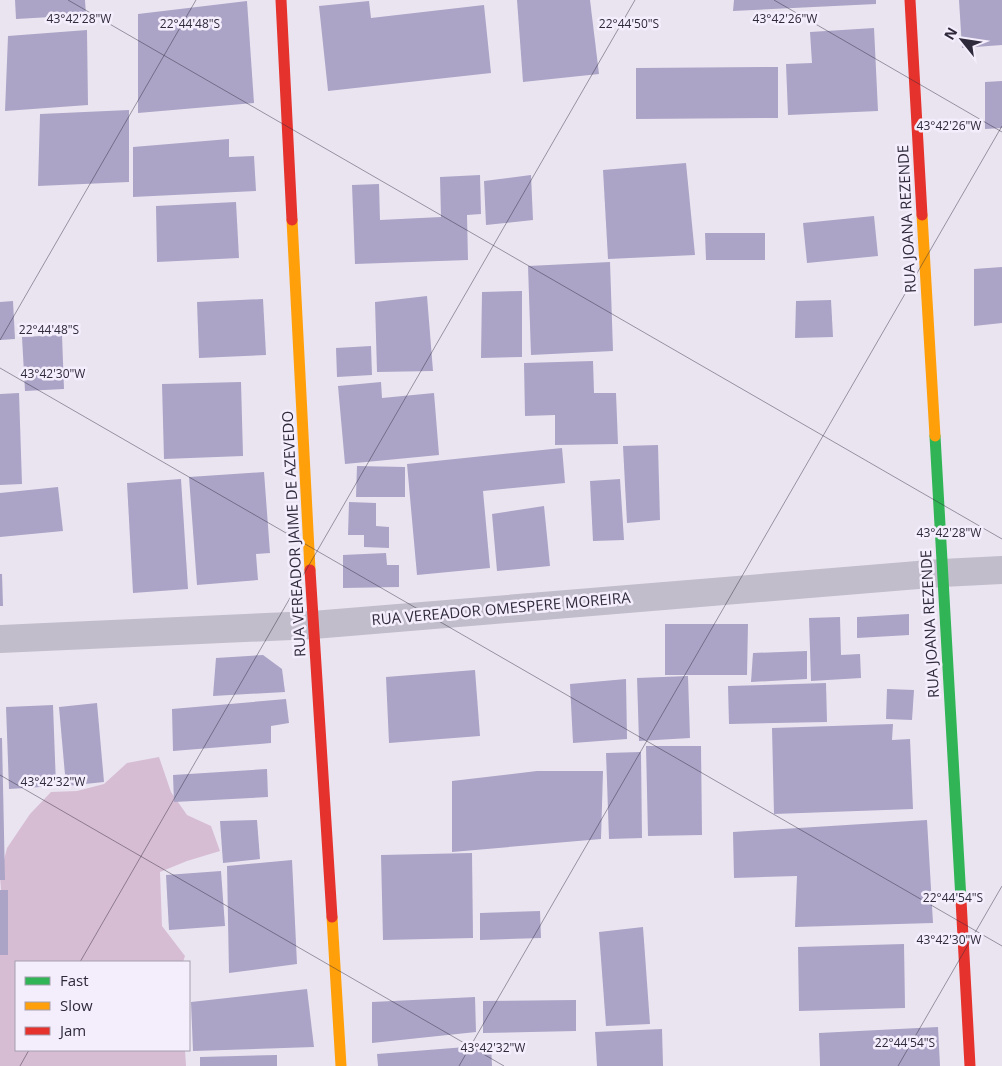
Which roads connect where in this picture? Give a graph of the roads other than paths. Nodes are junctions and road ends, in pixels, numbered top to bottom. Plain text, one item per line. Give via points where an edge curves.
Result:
1 (281, 0) edge
2 (910, 0) edge
3 (1002, 570) edge
4 (942, 573) junction
5 (313, 625) junction
6 (0, 639) edge
7 (341, 1066) edge
8 (970, 1066) edge

1 - 5 street, RUA VEREADOR JAIME DE AZEVEDO
2 - 4 street, RUA JOANA REZENDE
3 - 4 street, RUA VEREADOR OMESPERE MOREIRA
4 - 5 street, RUA VEREADOR OMESPERE MOREIRA
4 - 8 street, RUA JOANA REZENDE
5 - 6 street, RUA VEREADOR OMESPERE MOREIRA
5 - 7 street, RUA VEREADOR JAIME DE AZEVEDO

